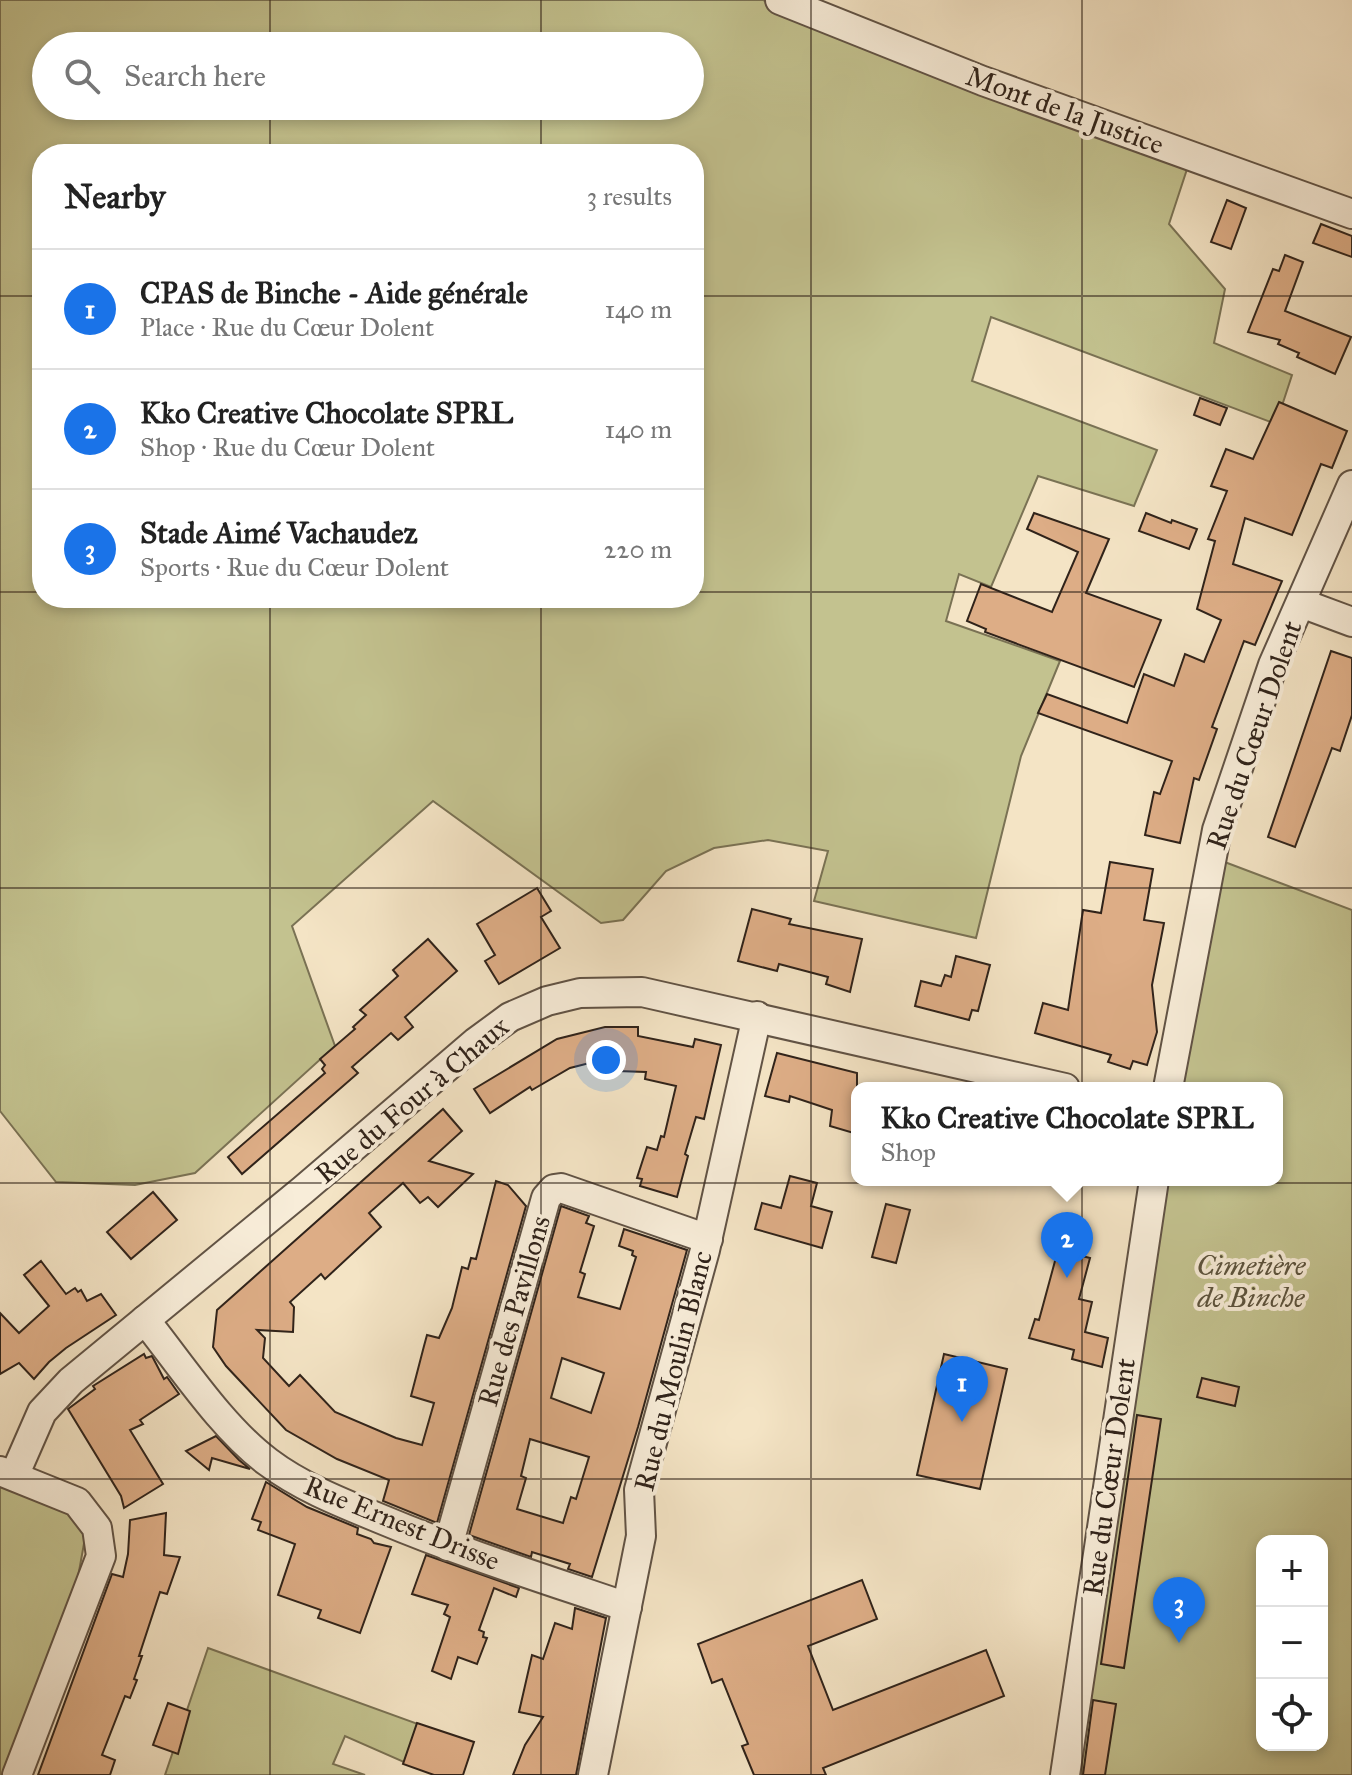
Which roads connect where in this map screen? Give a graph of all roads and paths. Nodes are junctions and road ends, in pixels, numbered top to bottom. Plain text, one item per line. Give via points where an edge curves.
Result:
1 (780, 0) edge
2 (1352, 214) edge
3 (1352, 485) edge
4 (1301, 603) junction
5 (1352, 622) edge
6 (757, 1016) junction
7 (1039, 1082) edge
8 (1169, 1082) edge
9 (1153, 1186) edge
10 (708, 1239) junction
11 (145, 1320) junction
12 (7, 1474) edge
13 (448, 1546) junction
14 (627, 1607) junction
15 (17, 1775) edge
16 (593, 1775) edge
17 (1065, 1775) edge

1 - 2 street, Mont de la Justice via 983,81
3 - 4 street, Rue du Cœur Dolent
4 - 5 street
4 - 8 street, Rue du Cœur Dolent via 1273,665 1217,830
6 - 7 street, Rue du Four à Chaux
6 - 10 street, Rue du Moulin Blanc
6 - 11 street, Rue du Four à Chaux via 618,991 566,996 510,1017
9 - 17 street, Rue du Cœur Dolent
10 - 13 street, Rue des Pavillons via 561,1188 550,1192
10 - 14 street, Rue du Moulin Blanc via 639,1490 641,1536
11 - 12 street, Rue du Four à Chaux via 42,1412
11 - 13 street, Rue Ernest Drisse via 229,1425 267,1462 335,1500
12 - 15 street via 77,1502 97,1528 101,1556
13 - 14 street, Rue Ernest Drisse
14 - 16 street, Rue du Moulin Blanc

